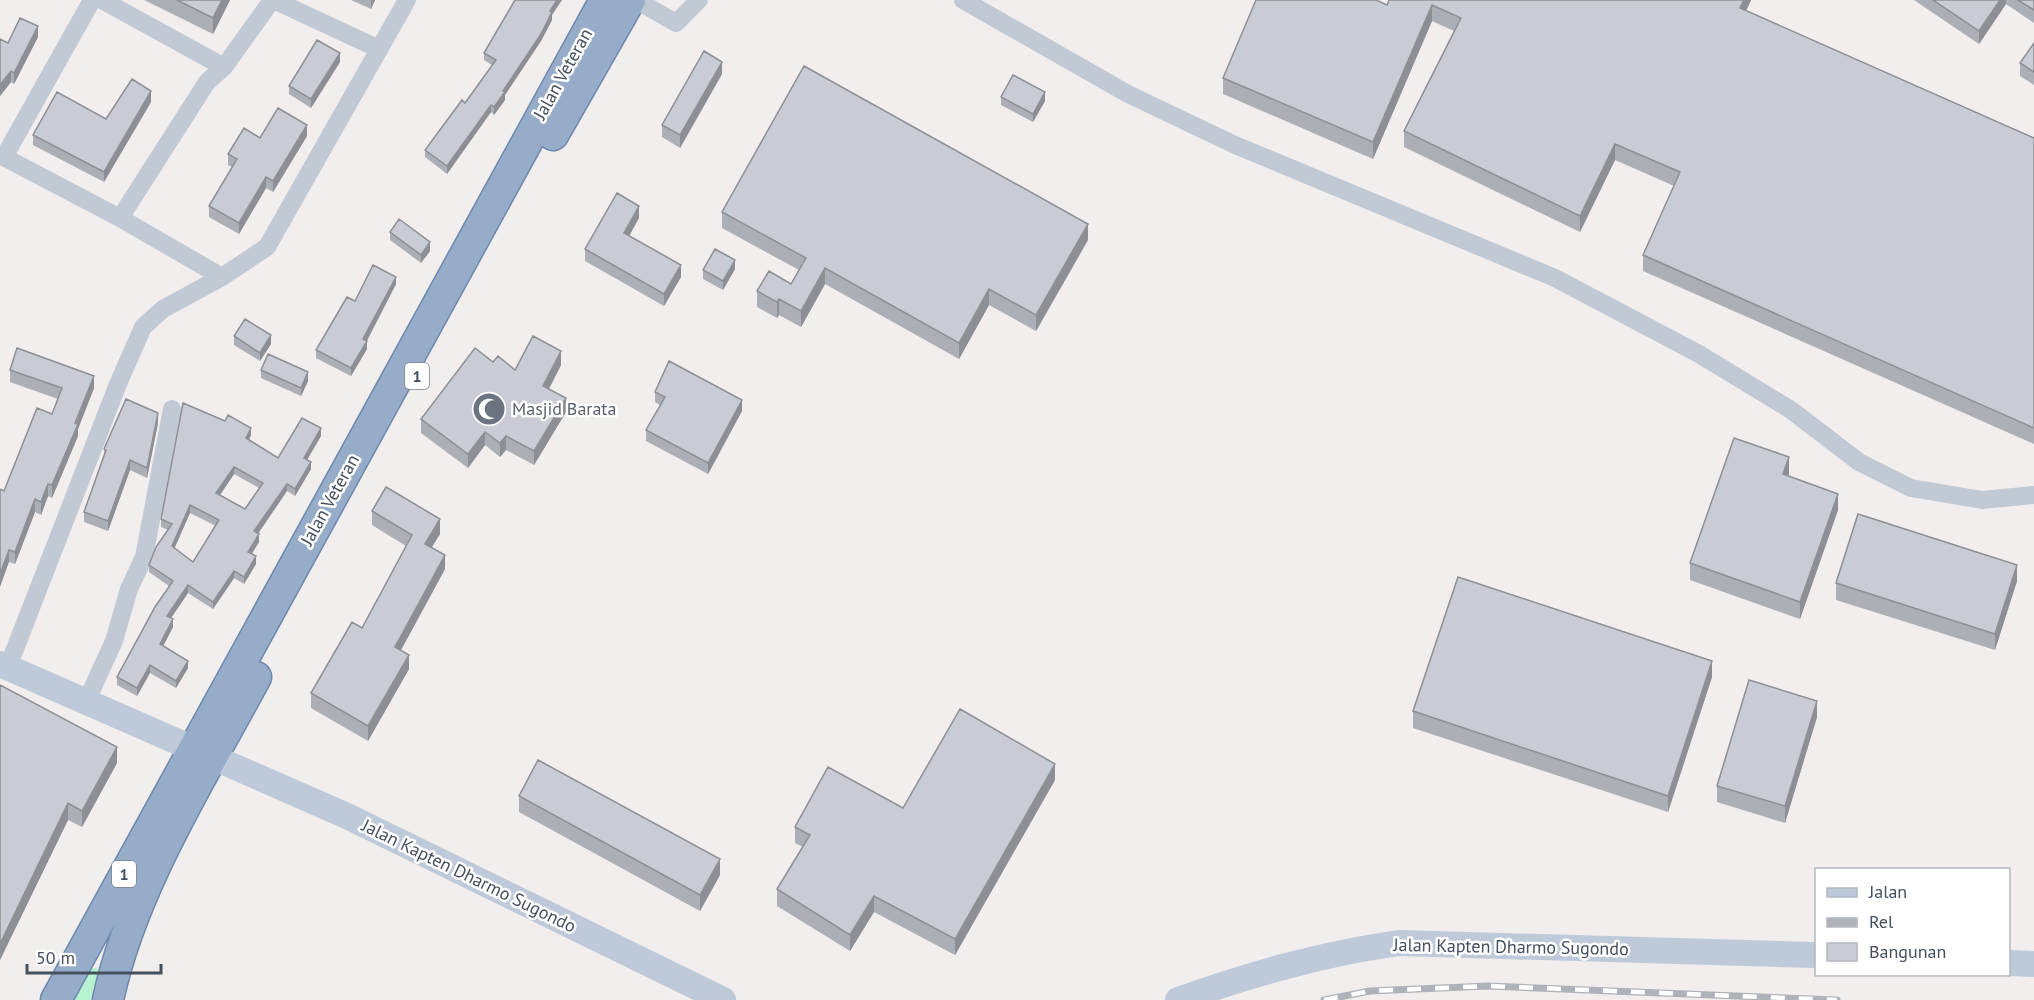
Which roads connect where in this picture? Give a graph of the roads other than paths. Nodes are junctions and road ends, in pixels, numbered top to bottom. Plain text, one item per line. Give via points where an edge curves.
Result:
1 (92, 0) edge
2 (102, 0) edge
3 (273, 0) edge
4 (407, 0) edge
5 (605, 0) edge
6 (630, 0) edge
7 (636, 0) edge
8 (699, 0) edge
9 (963, 0) edge
10 (379, 49) junction
11 (224, 67) junction
12 (2, 156) edge
13 (120, 218) junction
14 (222, 277) junction
15 (172, 409) dead end
16 (2034, 495) edge
17 (4, 666) edge
18 (87, 700) junction
19 (203, 753) junction
20 (82, 953) junction
21 (1815, 955) edge
22 (2010, 963) edge
23 (2034, 964) edge
24 (115, 967) junction
25 (56, 1000) edge
26 (108, 1000) edge
27 (723, 1000) edge
28 (1178, 1000) edge

1 - 12 street
2 - 11 street
3 - 10 street
3 - 11 street
4 - 10 street
5 - 19 highway, Jalan Veteran / 1
6 - 19 highway, Jalan Veteran / 1
7 - 8 street via 676,23
9 - 16 street via 1128,94 1235,145 1555,278 1699,354 1791,410 1859,462 1911,488 1982,501
10 - 14 street via 267,247
11 - 13 street via 207,82
12 - 13 street
13 - 14 street
14 - 17 street via 163,309 143,327
15 - 18 street via 144,556 129,589 114,641
17 - 18 main road, Jalan Kapten Dharmo Sugondo
18 - 19 main road, Jalan Kapten Dharmo Sugondo
19 - 20 highway, Jalan Veteran / 1
19 - 24 highway, Jalan Veteran / 1
19 - 27 main road, Jalan Kapten Dharmo Sugondo via 347,816
20 - 24 highway
20 - 25 highway, Jalan Veteran / 1
21 - 28 main road, Jalan Kapten Dharmo Sugondo via 1399,943 1267,969
22 - 23 main road
24 - 26 highway, Jalan Veteran / 1

